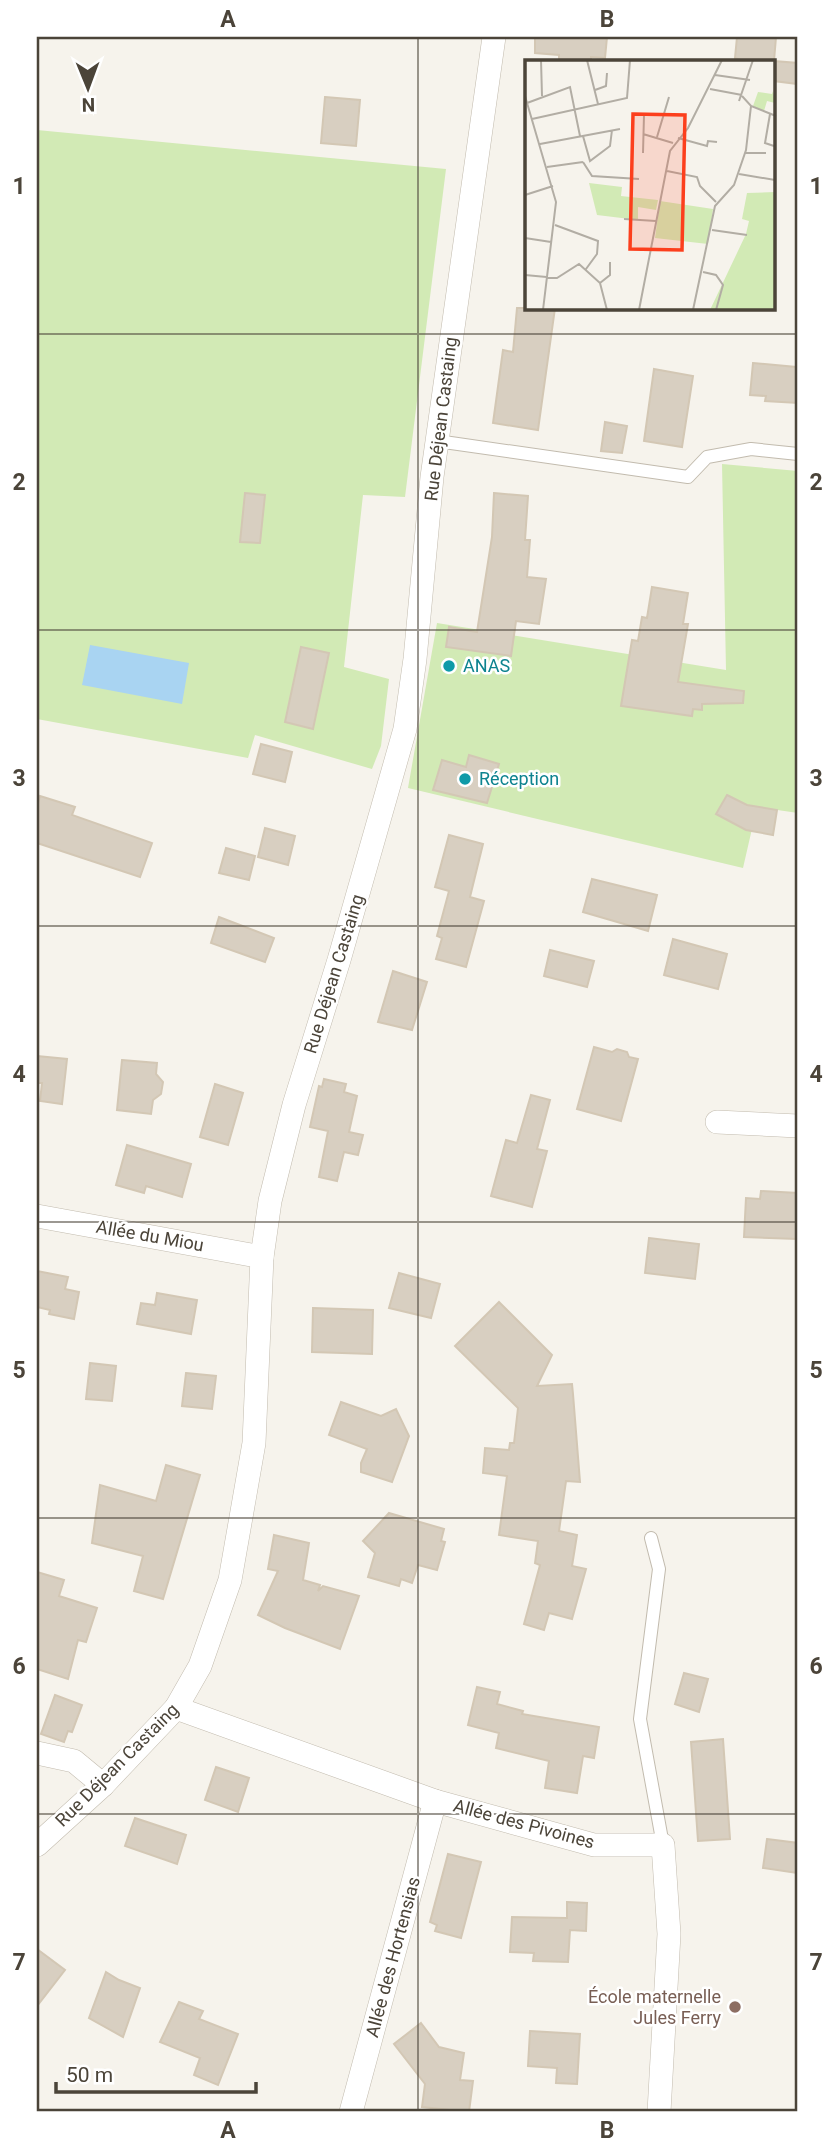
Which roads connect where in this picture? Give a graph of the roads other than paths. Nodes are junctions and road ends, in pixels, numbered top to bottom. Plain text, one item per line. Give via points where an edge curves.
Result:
1 (494, 37) edge
2 (437, 441) junction
3 (798, 454) edge
4 (717, 1122) dead end
5 (798, 1126) edge
6 (37, 1216) edge
7 (262, 1257) junction
8 (651, 1538) dead end
9 (176, 1708) junction
10 (37, 1752) edge
11 (103, 1785) junction
12 (435, 1801) junction
13 (37, 1845) edge
14 (663, 1845) junction
15 (351, 2112) edge
16 (659, 2112) edge

1 - 2 street, Rue Déjean Castaing
2 - 3 lane via 688,477 707,457 751,449
2 - 7 street, Rue Déjean Castaing via 405,729 294,1105 270,1200
4 - 5 street
6 - 7 street, Allée du Miou
7 - 9 street, Rue Déjean Castaing via 254,1443 230,1580 200,1666
8 - 14 lane via 659,1569 640,1719
9 - 11 street, Rue Déjean Castaing
9 - 12 street, Allée des Pivoines
10 - 11 street via 74,1761
11 - 13 street, Rue Déjean Castaing
12 - 14 street, Allée des Pivoines via 594,1845
12 - 15 street, Allée des Hortensias
14 - 16 street via 669,1934

